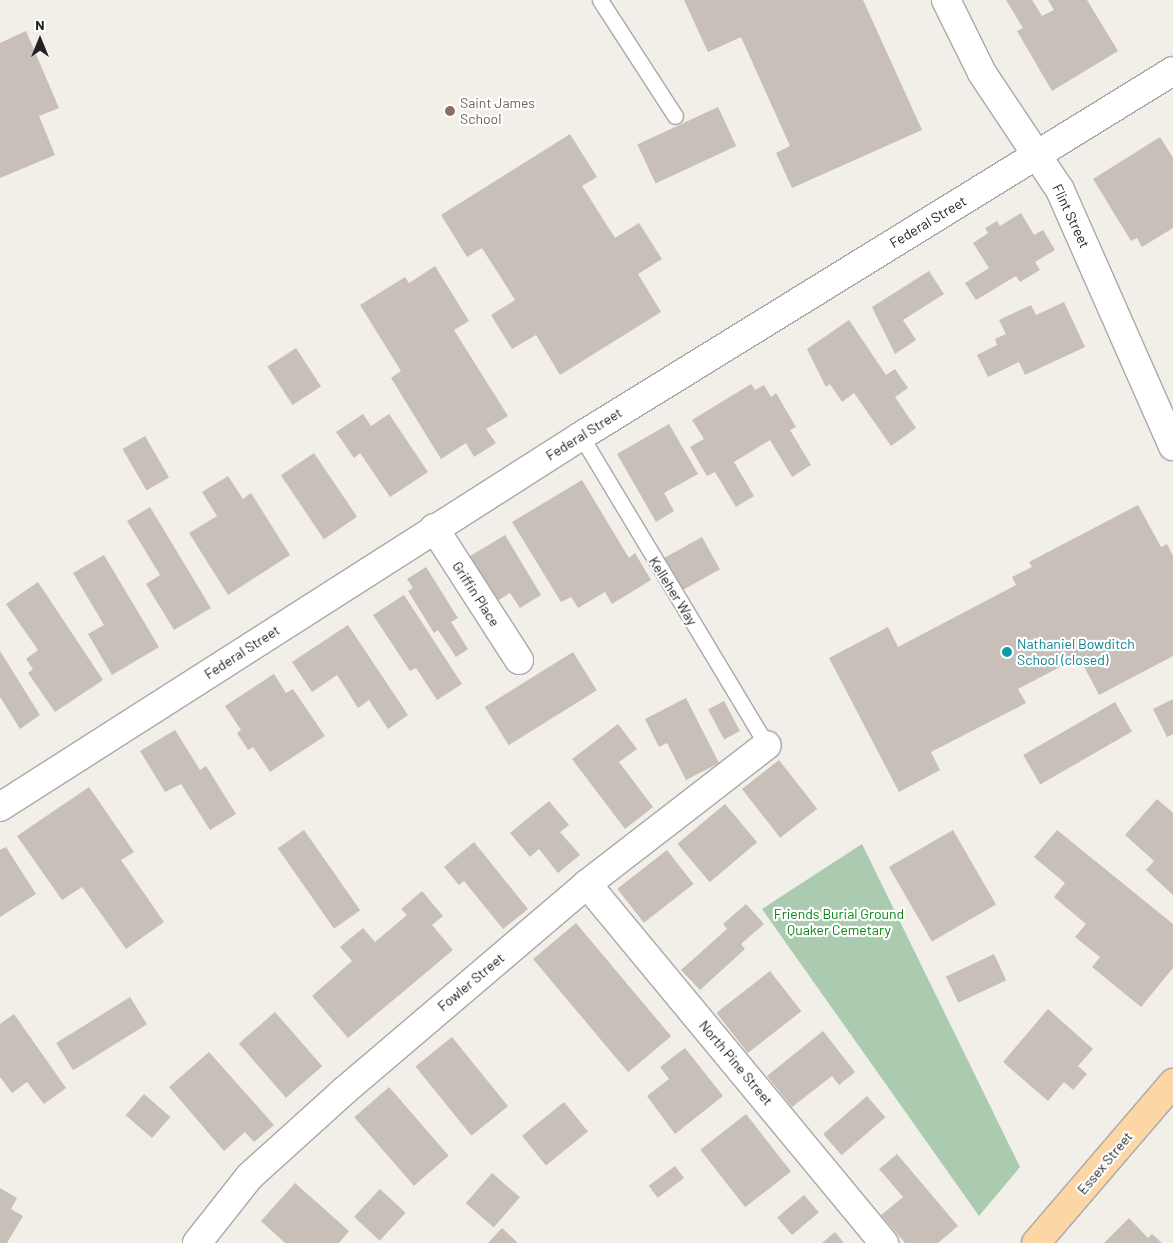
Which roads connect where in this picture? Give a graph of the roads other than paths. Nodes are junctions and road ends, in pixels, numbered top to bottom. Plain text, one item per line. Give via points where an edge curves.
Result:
1 (600, 0) edge
2 (946, 0) edge
3 (1173, 71) edge
4 (675, 116) dead end
5 (1038, 155) junction
6 (581, 436) junction
7 (1173, 446) edge
8 (434, 528) junction
9 (519, 660) dead end
10 (768, 745) joint
11 (0, 807) edge
12 (587, 884) junction
13 (1173, 1083) edge
14 (197, 1243) edge
15 (884, 1243) edge
16 (1036, 1243) edge

1 - 4 lane
2 - 5 street, Flint Street via 982,73
3 - 5 street, Federal Street
5 - 6 street, Federal Street
5 - 7 street, Flint Street via 1060,190
6 - 8 street, Federal Street
6 - 10 lane, Kelleher Way
8 - 9 street, Griffin Place
8 - 11 street, Federal Street
10 - 12 street, Fowler Street
12 - 14 street, Fowler Street via 250,1176
12 - 15 street, North Pine Street
13 - 16 main road, Essex Street

